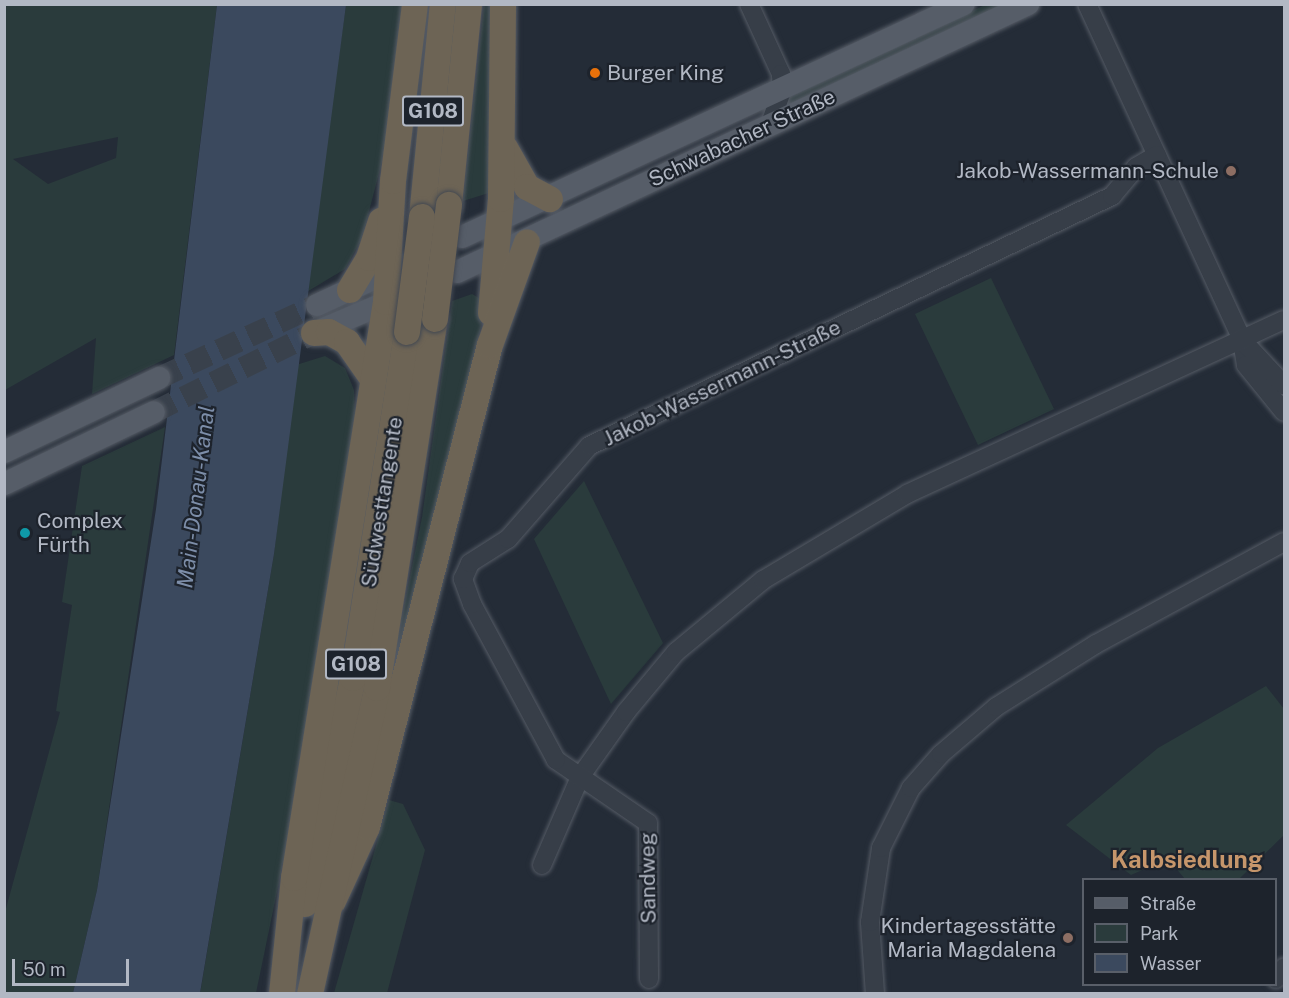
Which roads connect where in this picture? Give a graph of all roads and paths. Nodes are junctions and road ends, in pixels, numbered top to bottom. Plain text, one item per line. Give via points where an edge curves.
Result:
1 (415, 4) edge
2 (444, 4) edge
3 (469, 4) edge
4 (503, 4) edge
5 (749, 4) edge
6 (964, 4) edge
7 (1028, 4) edge
8 (1087, 4) edge
9 (782, 91) junction
10 (770, 124) junction
11 (502, 141) junction
12 (1157, 155) junction
13 (393, 181) junction
14 (550, 199) junction
15 (496, 222) junction
16 (462, 237) dead end
17 (527, 242) junction
18 (494, 256) junction
19 (395, 268) junction
20 (457, 272) dead end
21 (350, 290) junction
22 (394, 299) junction
23 (317, 305) tunnel mouth
24 (1284, 320) edge
25 (314, 333) joint
26 (1242, 340) junction
27 (490, 345) junction
28 (370, 375) junction
29 (159, 378) tunnel mouth
30 (1284, 385) edge
31 (154, 412) tunnel mouth
32 (1284, 412) edge
33 (4, 452) edge
34 (4, 484) edge
35 (1284, 542) edge
36 (580, 777) junction
37 (542, 866) dead end
38 (333, 901) junction
39 (649, 979) dead end
40 (283, 993) edge
41 (310, 993) edge
42 (875, 993) edge

1 - 13 highway
2 - 40 highway, Südwesttangente / G108, bridge via 407,332 354,678
3 - 38 highway, Südwesttangente / G108, bridge via 435,319 377,688
4 - 11 highway
5 - 9 street via 781,74
6 - 9 main road, Schwabacher Straße
7 - 10 main road, Schwabacher Straße
8 - 12 street
9 - 10 street
9 - 14 main road, Schwabacher Straße
10 - 17 main road, Schwabacher Straße
11 - 14 highway via 527,187
11 - 15 highway
12 - 26 street
12 - 36 street, Jakob-Wassermann-Straße via 1136,167 1112,196 589,446 508,539 470,563 463,579 472,604 531,719 556,760
13 - 19 highway
13 - 21 highway via 369,258
14 - 15 main road, Schwabacher Straße
15 - 16 main road, Schwabacher Straße
15 - 18 highway
17 - 18 main road, Schwabacher Straße
17 - 27 highway
18 - 20 main road, Schwabacher Straße
18 - 27 highway
19 - 21 main road
19 - 22 highway
21 - 23 main road
22 - 25 main road
22 - 28 highway
24 - 26 street
25 - 28 highway via 329,332 347,342
26 - 30 street
26 - 32 street via 1252,376
26 - 36 street via 907,494 771,575 676,651
27 - 38 highway via 367,827
28 - 40 highway via 330,675 294,878
29 - 33 main road
31 - 34 main road
35 - 42 street via 1096,644 996,708 941,754 912,788 881,848 870,922
36 - 37 street
36 - 39 street, Sandweg via 648,823
38 - 41 highway, Südwesttangente / G108

